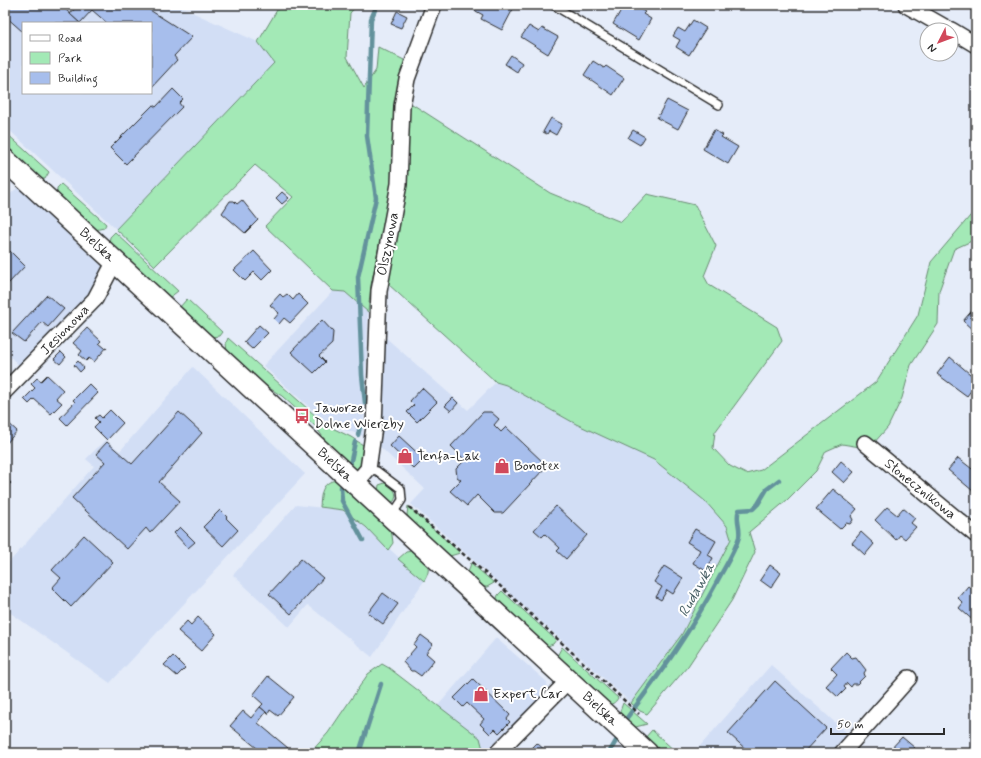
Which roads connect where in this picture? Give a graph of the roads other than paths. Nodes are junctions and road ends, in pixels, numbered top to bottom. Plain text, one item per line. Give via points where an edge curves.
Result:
1 (434, 5) edge
2 (554, 5) edge
3 (911, 6) edge
4 (938, 22) edge
5 (959, 35) edge
6 (976, 45) edge
7 (719, 105) dead end
8 (5, 160) edge
9 (115, 261) junction
10 (5, 391) edge
11 (865, 443) dead end
12 (362, 476) junction
13 (397, 509) junction
14 (976, 535) edge
15 (910, 678) dead end
16 (569, 680) junction
17 (497, 753) edge
18 (647, 753) edge
19 (842, 753) edge

1 - 12 street, Olszynowa via 407,79 402,106 399,184 379,291 374,428
2 - 7 lane
3 - 4 street
5 - 6 street
8 - 9 main road, Bielska
9 - 10 street, Jesionowa via 95,299
9 - 12 main road, Bielska
11 - 14 street, Słonecznikowa
12 - 13 main road, Bielska
12 - 13 lane via 378,471 401,489
13 - 16 main road, Bielska
15 - 19 street
16 - 17 street
16 - 18 main road, Bielska

